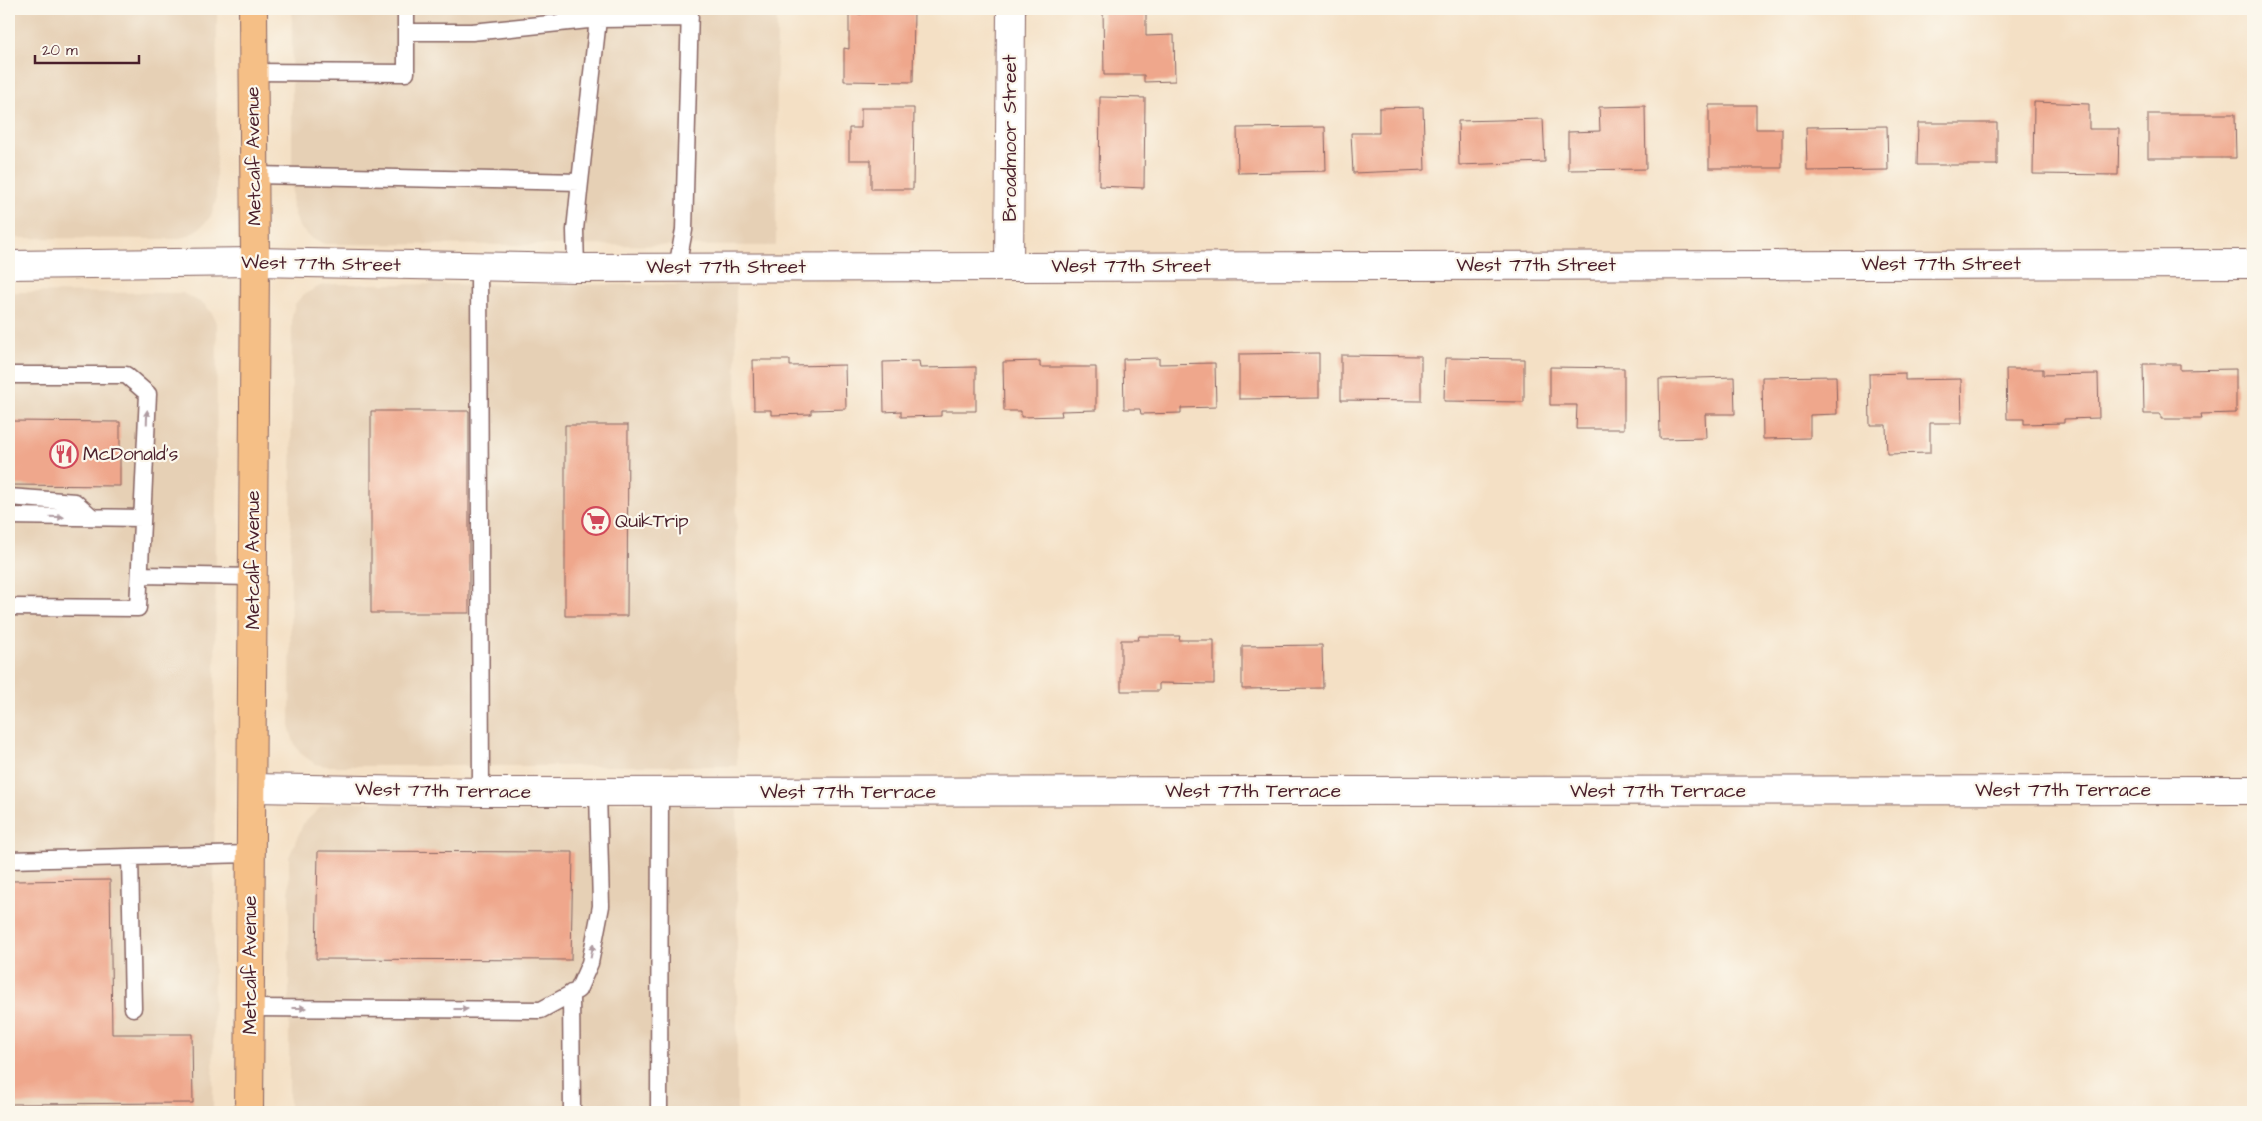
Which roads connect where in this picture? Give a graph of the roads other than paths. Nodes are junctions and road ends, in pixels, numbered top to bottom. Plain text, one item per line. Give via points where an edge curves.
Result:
1 (253, 9) edge
2 (406, 9) edge
3 (1011, 9) edge
4 (598, 14) edge
5 (690, 14) edge
6 (406, 32) junction
7 (252, 72) junction
8 (255, 175) junction
9 (580, 182) junction
10 (255, 262) junction
11 (2253, 264) edge
12 (9, 265) edge
13 (1009, 266) junction
14 (479, 267) junction
15 (576, 268) junction
16 (677, 268) junction
17 (9, 375) edge
18 (9, 497) edge
19 (9, 516) edge
20 (92, 517) junction
21 (142, 518) junction
22 (141, 575) junction
23 (253, 577) junction
24 (9, 607) edge
25 (252, 788) junction
26 (2253, 790) edge
27 (481, 792) junction
28 (598, 792) junction
29 (660, 792) junction
30 (251, 854) junction
31 (130, 857) junction
32 (9, 860) edge
33 (571, 993) junction
34 (132, 1008) dead end
35 (250, 1008) junction
36 (249, 1112) edge
37 (572, 1112) edge
38 (659, 1112) edge

1 - 7 main road, Metcalf Avenue
2 - 6 lane
3 - 13 street, Broadmoor Street
4 - 5 lane
4 - 6 lane via 472,32
4 - 9 lane
5 - 16 lane via 684,230
6 - 7 lane via 406,73
7 - 8 main road, Metcalf Avenue
8 - 9 lane
8 - 10 main road, Metcalf Avenue
9 - 15 lane via 575,230
10 - 12 street, West 77th Street
10 - 14 street, West 77th Street
10 - 23 main road, Metcalf Avenue
11 - 13 street, West 77th Street
13 - 16 street, West 77th Street
14 - 15 street, West 77th Street
14 - 27 lane
15 - 16 street, West 77th Street
21 -> 17 lane via 148,394 126,375
18 - 20 lane via 75,502
19 -> 20 lane
20 - 21 lane
21 - 22 lane
22 - 23 lane
22 - 24 lane via 138,608
23 - 25 main road, Metcalf Avenue
25 - 27 street, West 77th Terrace
25 - 30 main road, Metcalf Avenue
26 - 29 street, West 77th Terrace
27 - 28 street, West 77th Terrace
28 - 29 street, West 77th Terrace
33 -> 28 lane via 578,990 590,963 600,906
29 - 38 lane
30 - 31 lane
30 - 35 main road, Metcalf Avenue
31 - 32 lane
31 - 34 lane
35 -> 33 lane via 541,1010
33 - 37 lane
35 - 36 main road, Metcalf Avenue

